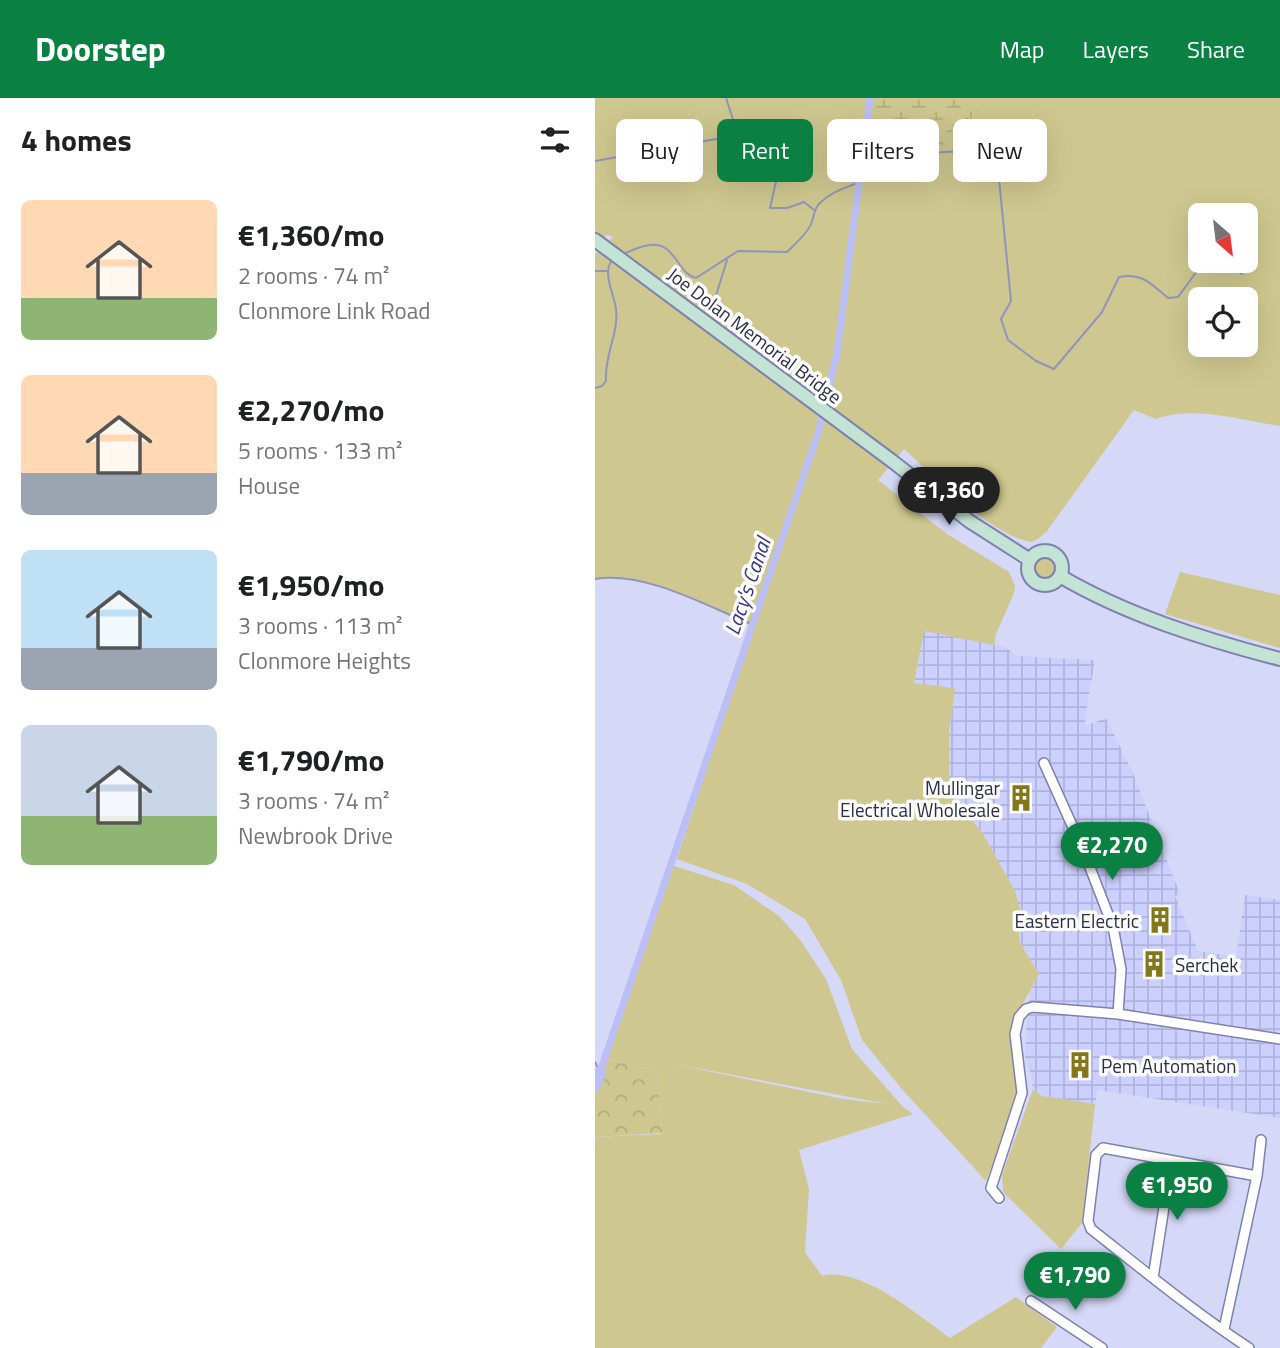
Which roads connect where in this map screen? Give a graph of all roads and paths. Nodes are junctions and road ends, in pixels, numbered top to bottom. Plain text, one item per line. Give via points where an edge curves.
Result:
1 (595, 240) edge
2 (1030, 560) junction
3 (1060, 576) junction
4 (1280, 659) edge
5 (1044, 763) dead end
6 (1118, 1014) junction
7 (1280, 1039) edge
8 (1261, 1140) dead end
9 (1171, 1162) junction
10 (1257, 1176) junction
11 (999, 1198) dead end
12 (1153, 1278) junction
13 (1031, 1301) dead end
14 (1224, 1329) junction
15 (1102, 1348) edge
16 (1249, 1348) edge

1 - 2 main road, Joe Dolan Memorial Bridge via 969,521
2 - 3 main road via 1037,553 1052,553 1060,560
2 - 3 main road via 1029,576 1037,584 1048,585
3 - 4 main road via 1149,619
5 - 6 street via 1113,927 1121,969
6 - 7 street
6 - 11 street via 1033,1007 1019,1017 1015,1034 1022,1093 991,1188
8 - 10 street
9 - 10 street
9 - 12 street
9 - 12 street via 1103,1148 1096,1156 1091,1228
10 - 14 street
12 - 14 street
13 - 15 street
14 - 16 street

